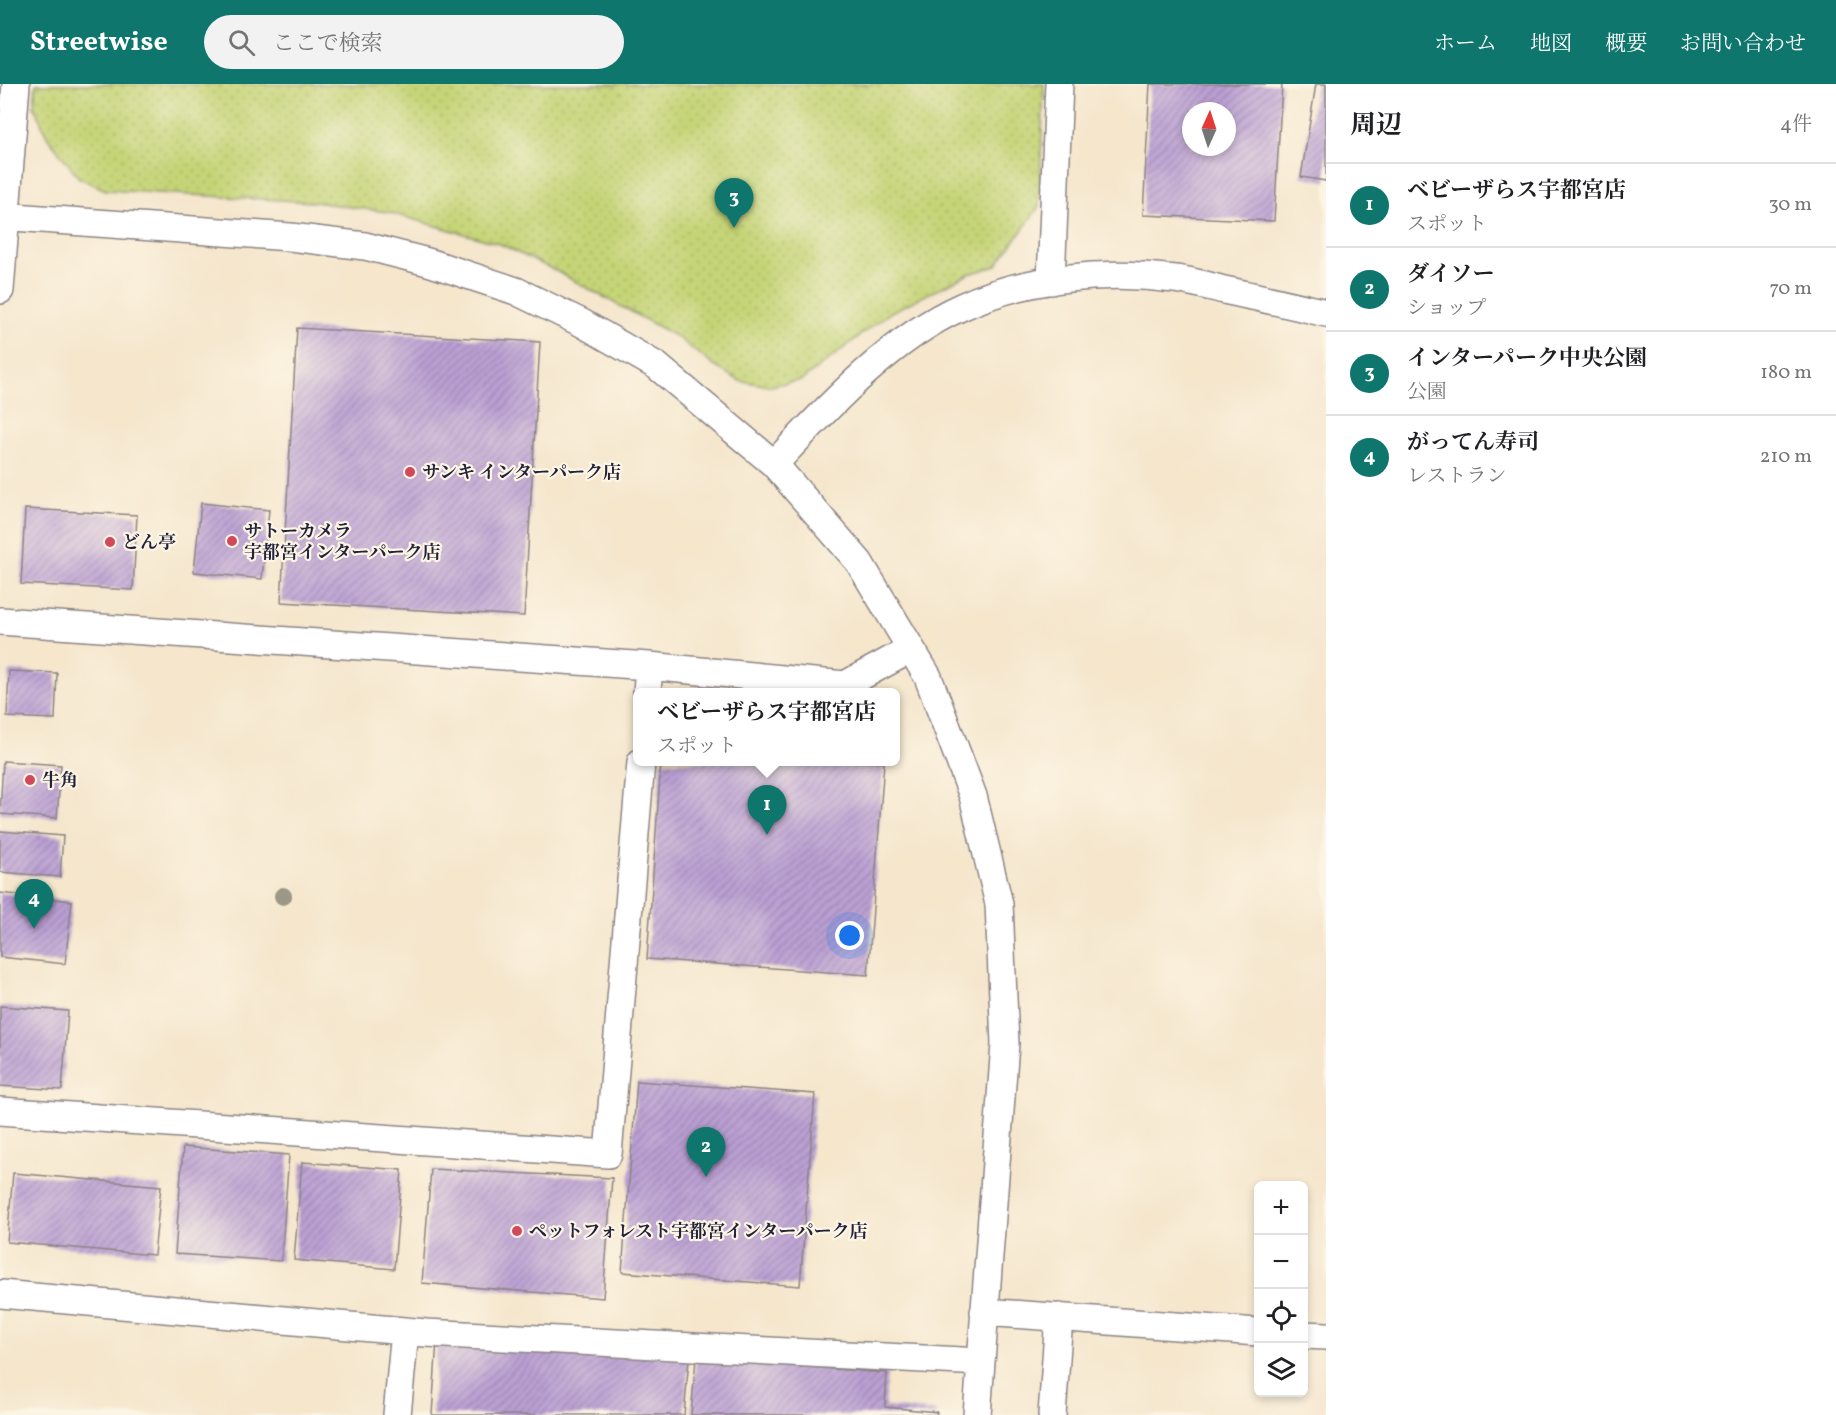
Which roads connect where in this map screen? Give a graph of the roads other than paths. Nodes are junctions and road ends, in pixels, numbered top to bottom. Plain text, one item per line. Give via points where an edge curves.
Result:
1 (16, 84) edge
2 (1059, 84) edge
3 (3, 216) edge
4 (1051, 281) junction
5 (0, 290) edge
6 (1326, 313) edge
7 (774, 464) junction
8 (0, 621) edge
9 (911, 649) junction
10 (649, 666) junction
11 (647, 688) edge
12 (641, 766) edge
13 (0, 1111) edge
14 (1, 1294) edge
15 (984, 1312) junction
16 (1059, 1317) junction
17 (405, 1331) junction
18 (1254, 1332) edge
19 (1308, 1335) edge
20 (1326, 1336) edge
21 (981, 1362) junction
22 (397, 1415) edge
23 (977, 1415) edge
24 (1052, 1415) edge

1 - 3 street
2 - 4 street
3 - 5 street
3 - 7 street via 290,237 365,246 428,262 516,291 657,366
4 - 6 street via 1111,275 1176,279
4 - 7 street via 961,307 922,329 873,366
7 - 9 street via 859,562
8 - 10 street
9 - 10 street via 845,685
9 - 15 street via 928,678 973,796 999,904 1005,1044
10 - 11 street
12 - 13 street via 608,1154
14 - 17 street
15 - 16 street
15 - 21 street
16 - 18 street
16 - 24 street
17 - 21 street
17 - 22 street
19 - 20 street
21 - 23 street

